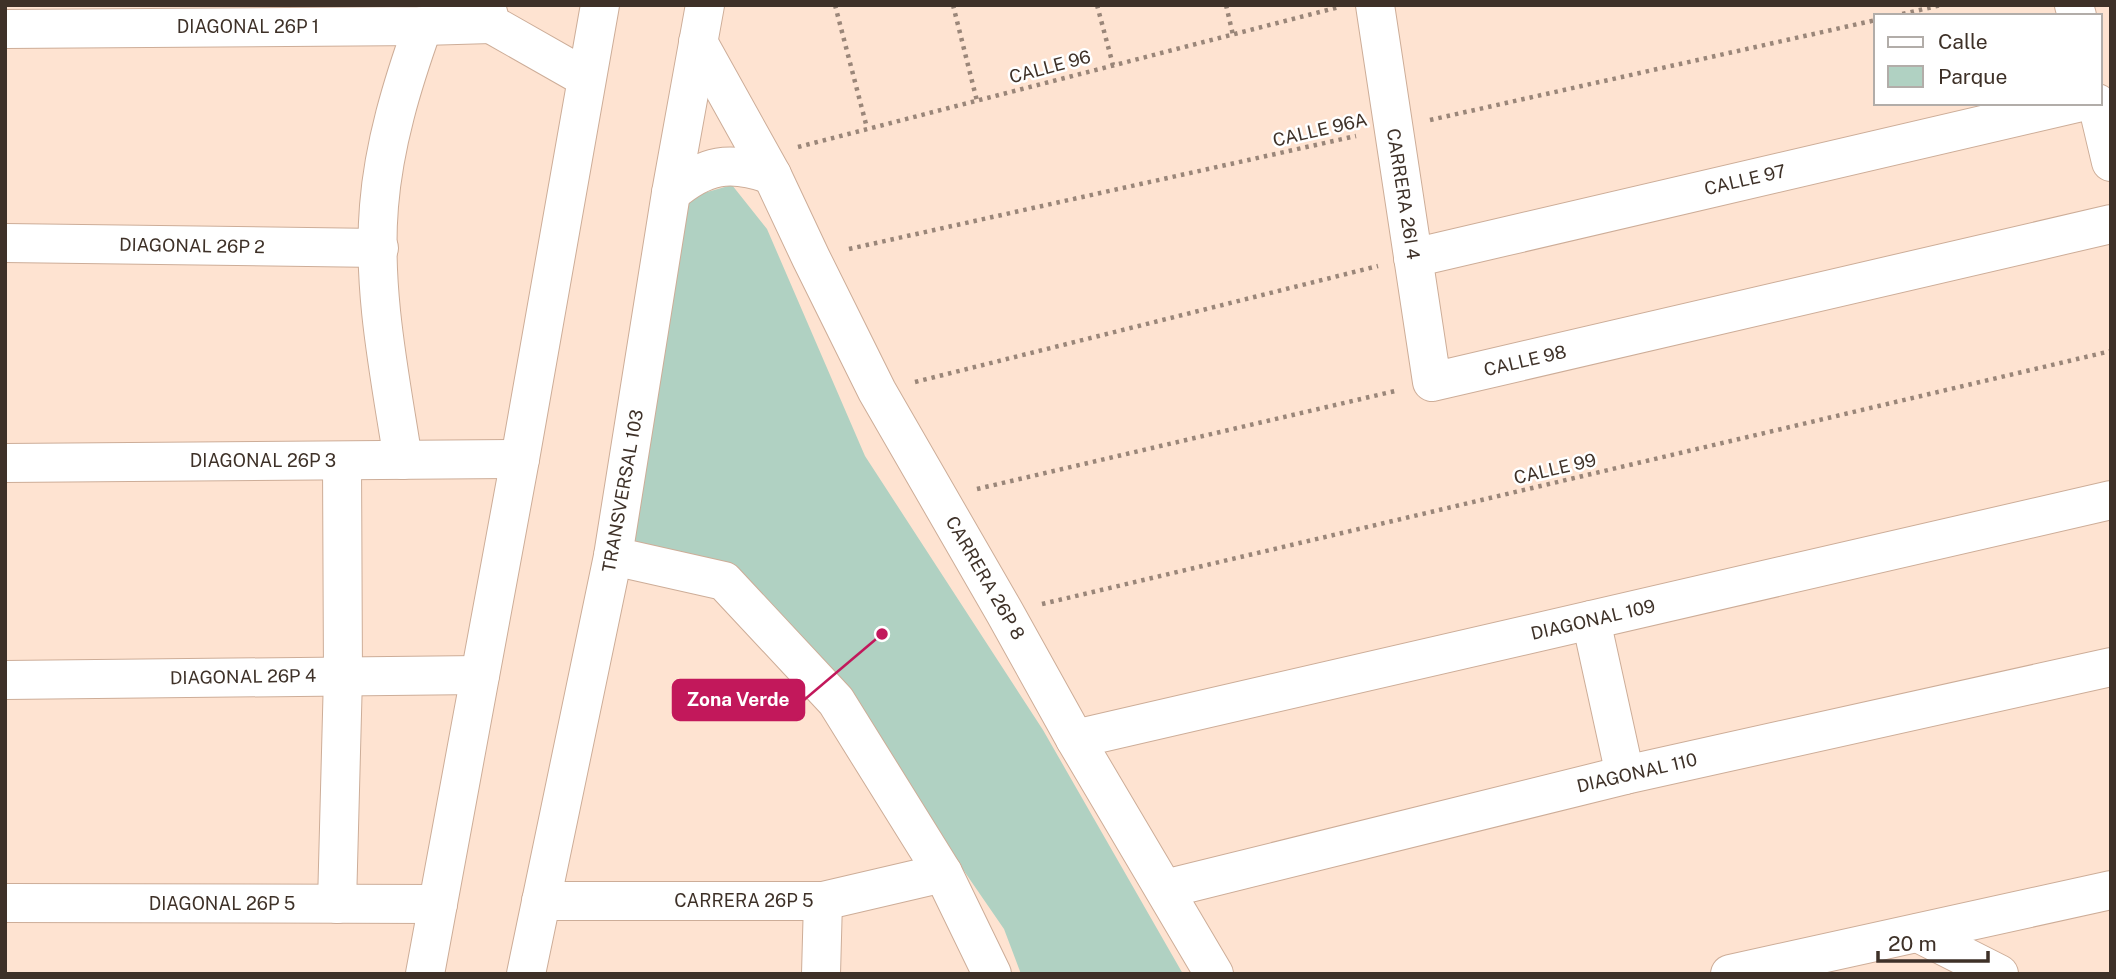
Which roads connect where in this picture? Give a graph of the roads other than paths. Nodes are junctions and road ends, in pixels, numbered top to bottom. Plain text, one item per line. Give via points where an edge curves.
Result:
1 (600, 5) edge
2 (1375, 5) edge
3 (489, 14) edge
4 (701, 24) edge
5 (423, 26) junction
6 (5, 29) edge
7 (586, 78) junction
8 (2068, 105) edge
9 (2097, 105) edge
10 (2111, 162) edge
11 (766, 165) junction
12 (671, 193) junction
13 (2111, 224) edge
14 (5, 243) edge
15 (379, 248) junction
16 (1413, 258) junction
17 (1432, 382) joint
18 (520, 459) junction
19 (403, 460) junction
20 (342, 461) junction
21 (5, 463) edge
22 (2111, 500) edge
23 (613, 556) junction
24 (1591, 620) junction
25 (2111, 667) edge
26 (481, 675) junction
27 (343, 676) junction
28 (5, 680) edge
29 (1075, 739) junction
30 (1625, 775) junction
31 (943, 873) junction
32 (1165, 889) junction
33 (2111, 890) edge
34 (541, 901) junction
35 (823, 901) junction
36 (5, 904) edge
37 (337, 904) junction
38 (438, 904) junction
39 (1918, 933) junction
40 (425, 974) edge
41 (526, 974) edge
42 (821, 974) edge
43 (992, 974) edge
44 (1214, 974) edge
45 (1730, 974) edge
46 (1999, 974) edge

1 - 7 street
2 - 16 street, CARRERA 26I 4
3 - 5 street, DIAGONAL 26P 1
3 - 7 street
4 - 11 street, CARRERA 26P 8
4 - 12 street, TRANSVERSAL 103
5 - 6 street, DIAGONAL 26P 1
5 - 15 street via 389,135 379,207
7 - 18 street
8 - 16 street, CALLE 97
9 - 10 street
11 - 12 street via 707,169
11 - 29 street, CARRERA 26P 8 via 877,391
12 - 23 street, TRANSVERSAL 103
13 - 17 street, CALLE 98
14 - 15 street, DIAGONAL 26P 2
15 - 19 street via 380,310
16 - 17 street, CARRERA 26I 4
18 - 19 street, DIAGONAL 26P 3
18 - 26 street
19 - 20 street, DIAGONAL 26P 3
20 - 21 street, DIAGONAL 26P 3
20 - 27 street
22 - 24 street, DIAGONAL 109
23 - 31 street via 724,581 836,701
23 - 34 street, TRANSVERSAL 103
24 - 29 street, DIAGONAL 109
24 - 30 street
25 - 30 street, DIAGONAL 110
26 - 27 street, DIAGONAL 26P 4
26 - 38 street
27 - 28 street, DIAGONAL 26P 4
27 - 37 street
29 - 32 street, CARRERA 26P 8
30 - 32 street, DIAGONAL 110
31 - 35 street, CARRERA 26P 5
31 - 43 street
32 - 44 street, CARRERA 26P 8
33 - 39 street
34 - 35 street, CARRERA 26P 5
34 - 41 street, TRANSVERSAL 103
35 - 42 street
36 - 37 street, DIAGONAL 26P 5
37 - 38 street, DIAGONAL 26P 5
38 - 40 street
39 - 45 street
39 - 46 street

